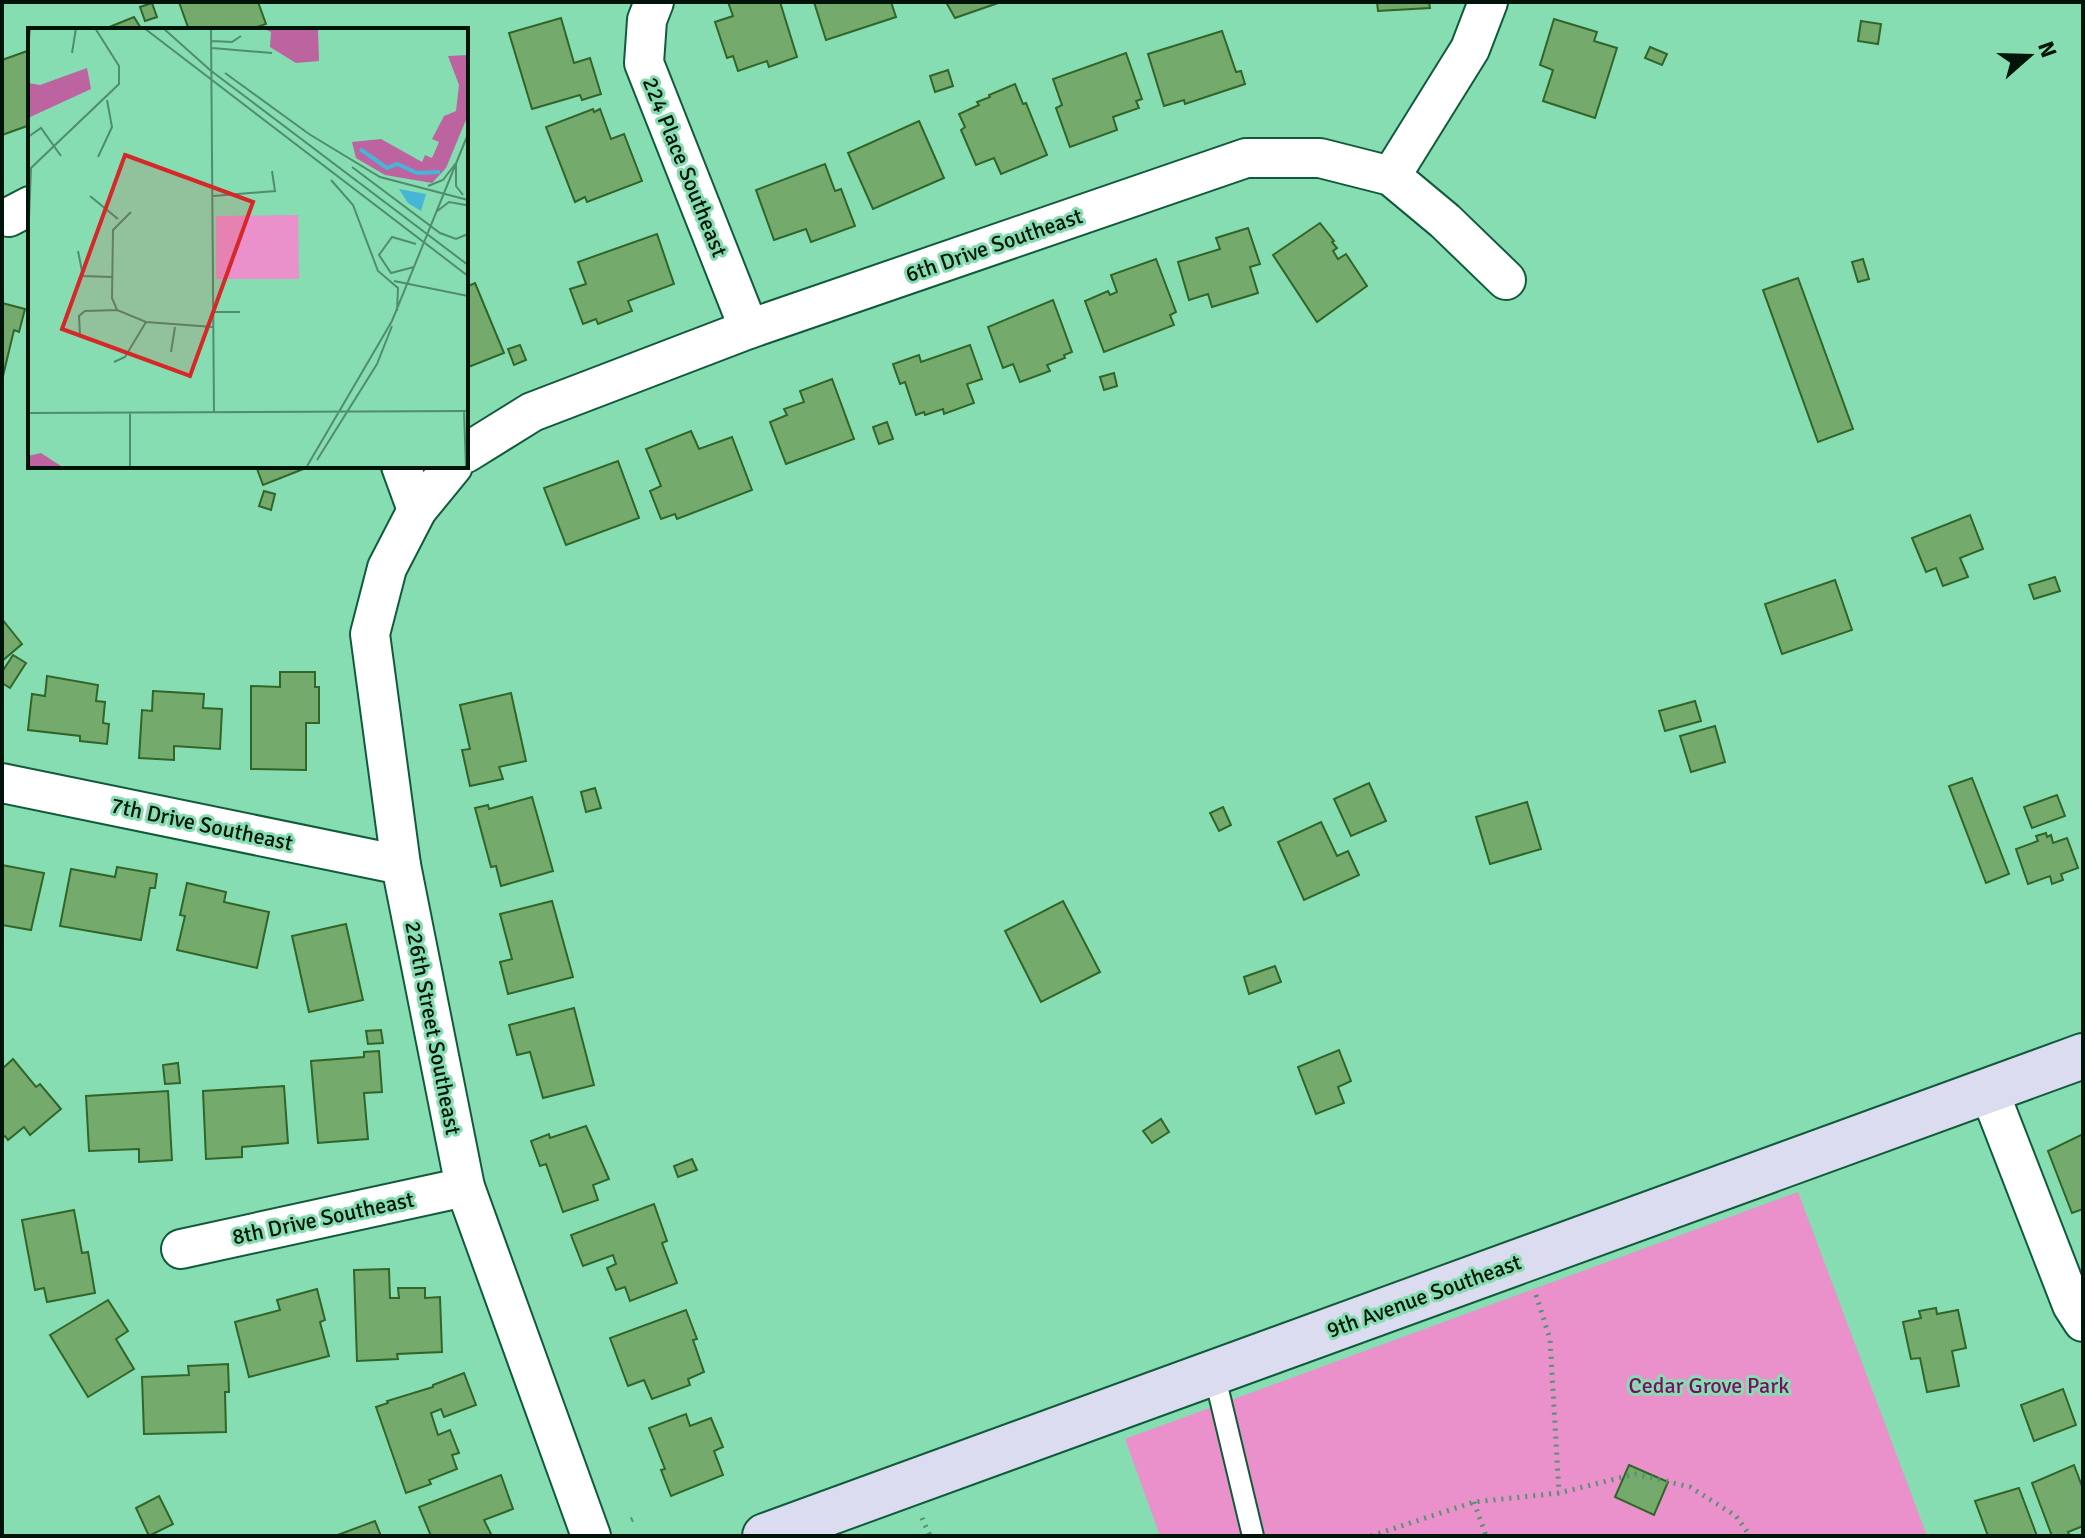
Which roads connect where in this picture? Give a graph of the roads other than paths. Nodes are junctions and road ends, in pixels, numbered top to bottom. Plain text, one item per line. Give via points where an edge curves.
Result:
1 (654, 2) edge
2 (1488, 2) edge
3 (1391, 176) junction
4 (1506, 280) dead end
5 (749, 329) junction
6 (468, 452) edge
7 (402, 468) edge
8 (451, 468) edge
9 (417, 510) junction
10 (2, 783) edge
11 (401, 865) junction
12 (2083, 1056) edge
13 (1989, 1091) junction
14 (465, 1187) junction
15 (181, 1249) dead end
16 (2068, 1254) edge
17 (2083, 1322) edge
18 (1214, 1373) junction
19 (591, 1536) edge
20 (766, 1536) edge
21 (1253, 1536) edge

1 - 5 street, 224 Place Southeast via 644,63
2 - 3 street via 1470,49
3 - 4 street, 6th Drive Southeast
3 - 5 street, 6th Drive Southeast via 1320,158 1246,158
5 - 6 street, 6th Drive Southeast via 532,412
7 - 9 street
8 - 9 street
9 - 11 street, 226th Street Southeast via 387,568 370,634
10 - 11 street, 7th Drive Southeast
11 - 14 street, 226th Street Southeast
12 - 13 main road, 9th Avenue Southeast
13 - 16 street
13 - 18 main road, 9th Avenue Southeast
14 - 15 street, 8th Drive Southeast
14 - 19 street, 226th Street Southeast
16 - 17 street via 2072,1305
18 - 20 main road, 9th Avenue Southeast
18 - 21 lane

